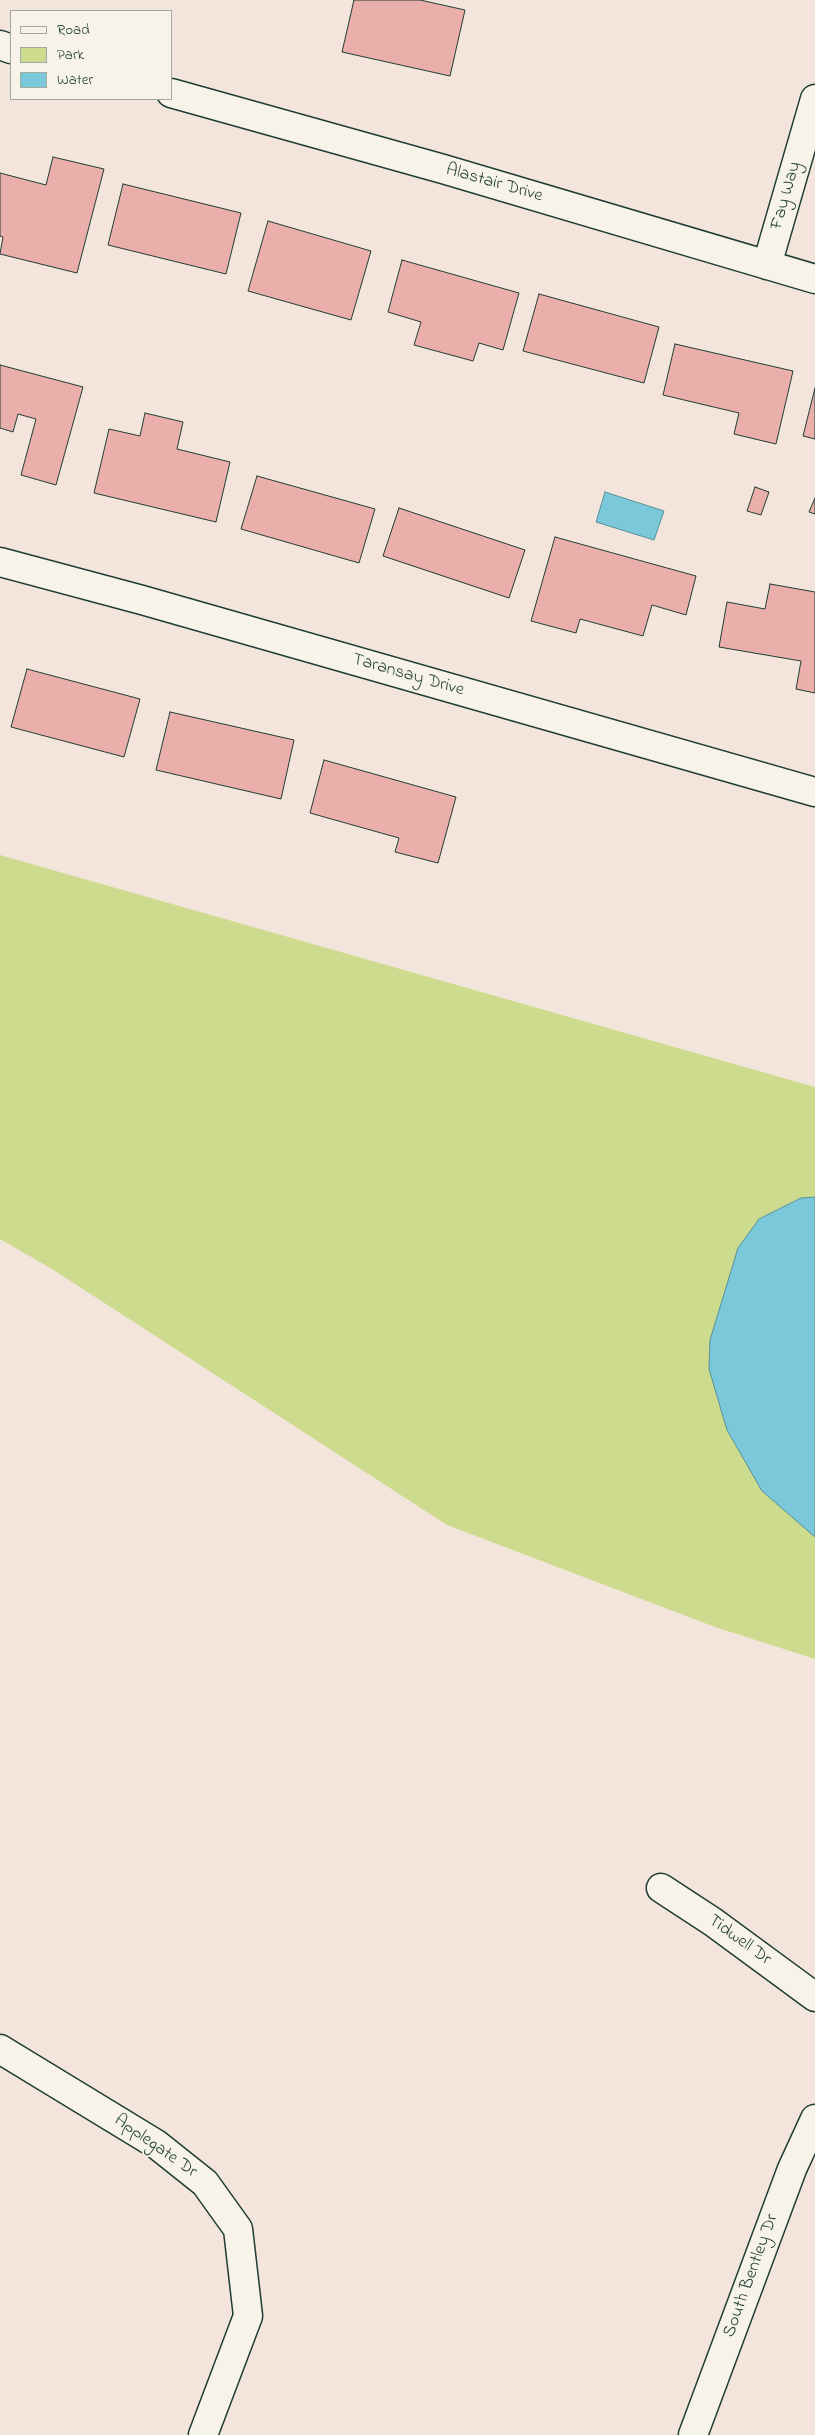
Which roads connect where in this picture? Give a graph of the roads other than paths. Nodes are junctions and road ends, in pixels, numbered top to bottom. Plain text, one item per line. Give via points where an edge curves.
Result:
1 (172, 93) edge
2 (815, 99) edge
3 (767, 265) junction
4 (815, 279) edge
5 (0, 562) edge
6 (815, 792) edge
7 (662, 1888) dead end
8 (815, 1997) edge
9 (0, 2049) edge
10 (815, 2119) edge
11 (202, 2435) edge
12 (693, 2435) edge

1 - 3 street, Alastair Drive
2 - 3 street, Fay Way
3 - 4 street, Alastair Drive
5 - 6 street, Taransay Drive
7 - 8 street, Tidwell Dr
9 - 11 street, Applegate Dr via 156,2144 205,2183 238,2229 248,2316
10 - 12 street, South Bentley Dr via 792,2169

